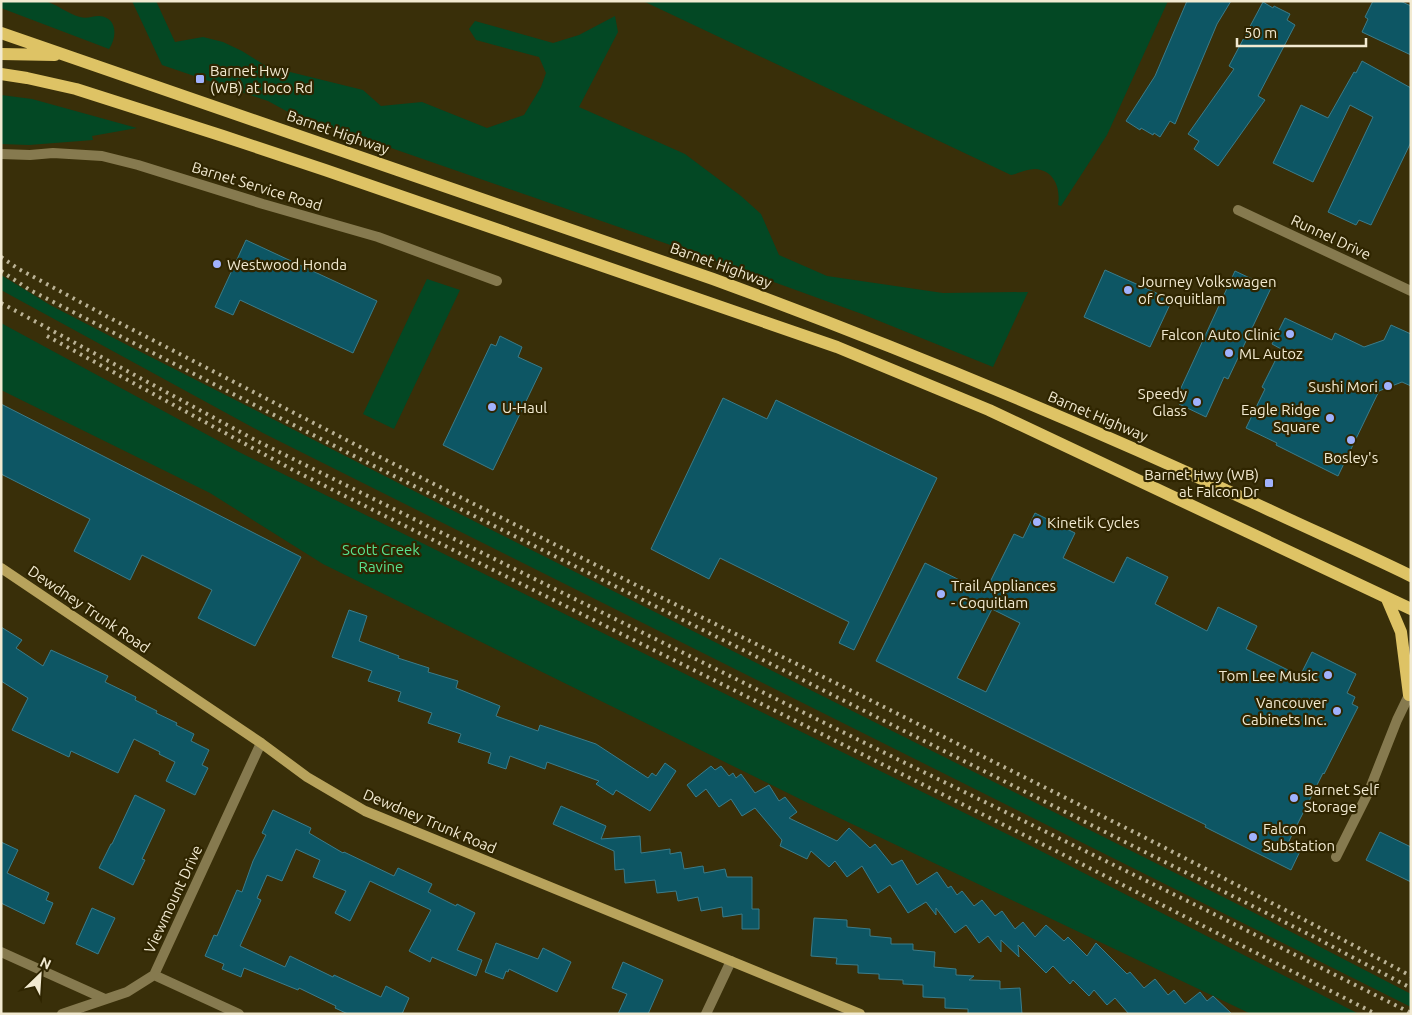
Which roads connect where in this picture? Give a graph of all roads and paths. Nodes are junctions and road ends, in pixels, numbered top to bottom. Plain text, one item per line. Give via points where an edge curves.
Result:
1 (2, 33) edge
2 (1, 54) edge
3 (65, 55) junction
4 (1, 74) edge
5 (1, 154) edge
6 (1238, 210) dead end
7 (497, 281) dead end
8 (1411, 291) edge
9 (1, 568) edge
10 (1405, 568) edge
11 (1411, 576) edge
12 (1387, 599) junction
13 (1411, 610) edge
14 (1410, 693) edge
15 (261, 743) junction
16 (1336, 857) dead end
17 (1, 952) edge
18 (730, 961) junction
19 (154, 975) junction
20 (105, 999) junction
21 (62, 1014) edge
22 (239, 1014) edge
23 (706, 1014) edge
24 (860, 1014) edge

1 - 3 main road, Barnet Highway
2 - 3 main road
3 - 10 main road, Barnet Highway via 821,319 1117,441
4 - 12 main road via 76,89 196,127 836,347 989,410
5 - 7 street, Barnet Service Road via 102,156 138,165 378,237
6 - 8 street, Runnel Drive
9 - 15 main road, Dewdney Trunk Road
10 - 11 main road, Barnet Highway
12 - 13 main road
12 - 14 main road via 1401,632
14 - 16 street via 1369,791
15 - 18 main road, Dewdney Trunk Road via 307,777 365,812
15 - 19 street, Viewmount Drive
17 - 20 street
18 - 23 street
18 - 24 main road, Dewdney Trunk Road
19 - 20 street, Viewmount Drive via 127,992
19 - 22 street
20 - 21 street, Viewmount Drive

